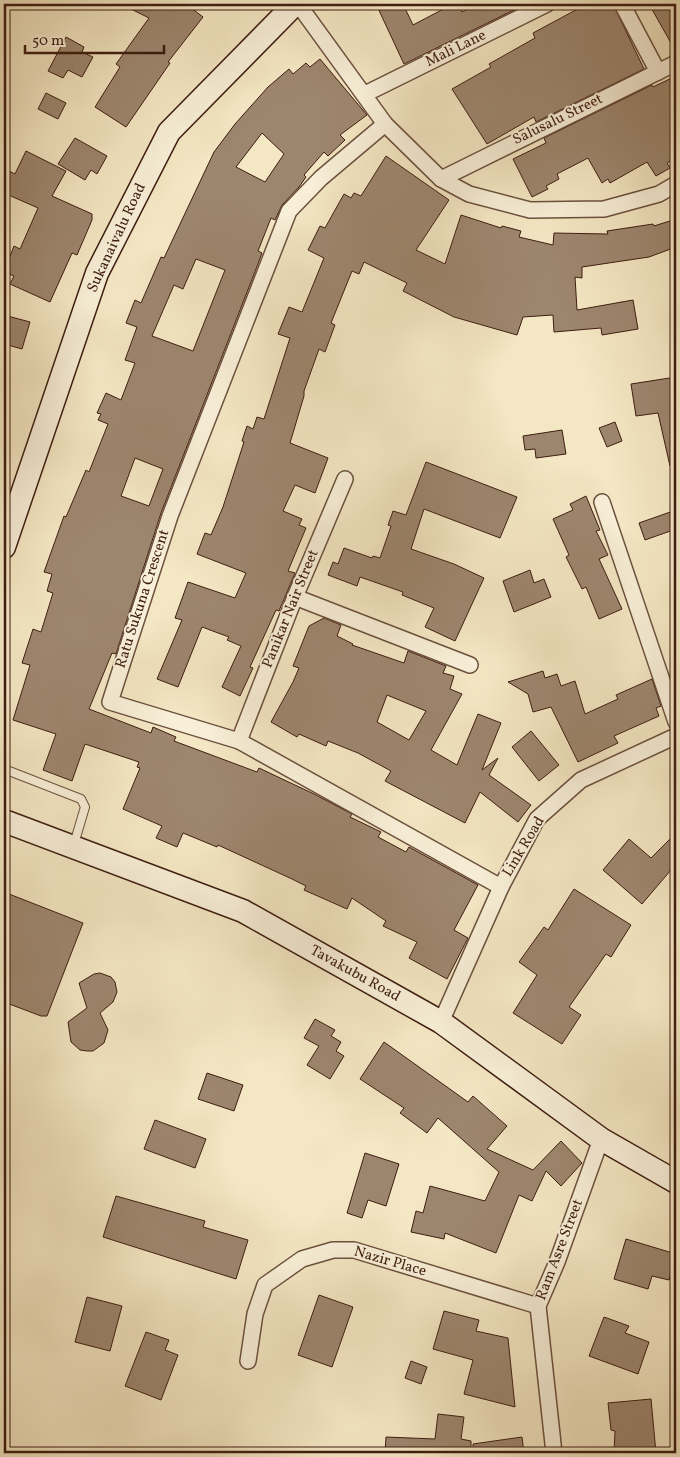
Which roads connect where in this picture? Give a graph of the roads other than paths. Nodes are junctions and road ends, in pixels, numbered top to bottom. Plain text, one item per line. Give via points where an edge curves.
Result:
1 (297, 4) edge
2 (546, 4) edge
3 (622, 4) edge
4 (676, 62) edge
5 (658, 72) junction
6 (365, 94) junction
7 (385, 124) junction
8 (441, 179) junction
9 (676, 184) edge
10 (345, 478) dead end
11 (602, 502) dead end
12 (4, 547) edge
13 (295, 597) junction
14 (470, 665) dead end
15 (676, 722) edge
16 (676, 736) edge
17 (239, 740) junction
18 (4, 769) edge
19 (4, 821) edge
20 (73, 848) junction
21 (501, 887) junction
22 (441, 1022) junction
23 (601, 1139) junction
24 (676, 1182) edge
25 (538, 1306) junction
26 (248, 1361) dead end
27 (554, 1453) edge

1 - 6 street
1 - 12 main road, Sukanaivalu Road via 169,132 97,273
2 - 6 street, Mali Lane
3 - 5 street
4 - 5 street, Salusalu Street
5 - 8 street, Salusalu Street
6 - 7 street
7 - 8 street
7 - 17 street, Ratu Sukuna Crescent via 321,178 289,211 170,516 110,702
8 - 9 street via 469,194 530,210 604,208 659,194
10 - 13 street, Panikar Nair Street
11 - 15 street
13 - 14 street
13 - 17 street, Panikar Nair Street
16 - 21 street, Link Road via 581,780 537,819
17 - 21 street, Ratu Sukuna Crescent
18 - 20 lane via 81,799 85,806
19 - 20 main road, Tavakubu Road
20 - 22 main road, Tavakubu Road via 243,911
21 - 22 street, Link Road
22 - 23 main road, Tavakubu Road
23 - 24 main road, Tavakubu Road
23 - 25 street, Ram Asre Street
25 - 26 street, Nazir Place via 354,1250 333,1250 302,1259 265,1285 255,1314
25 - 27 street, Ram Asre Street

